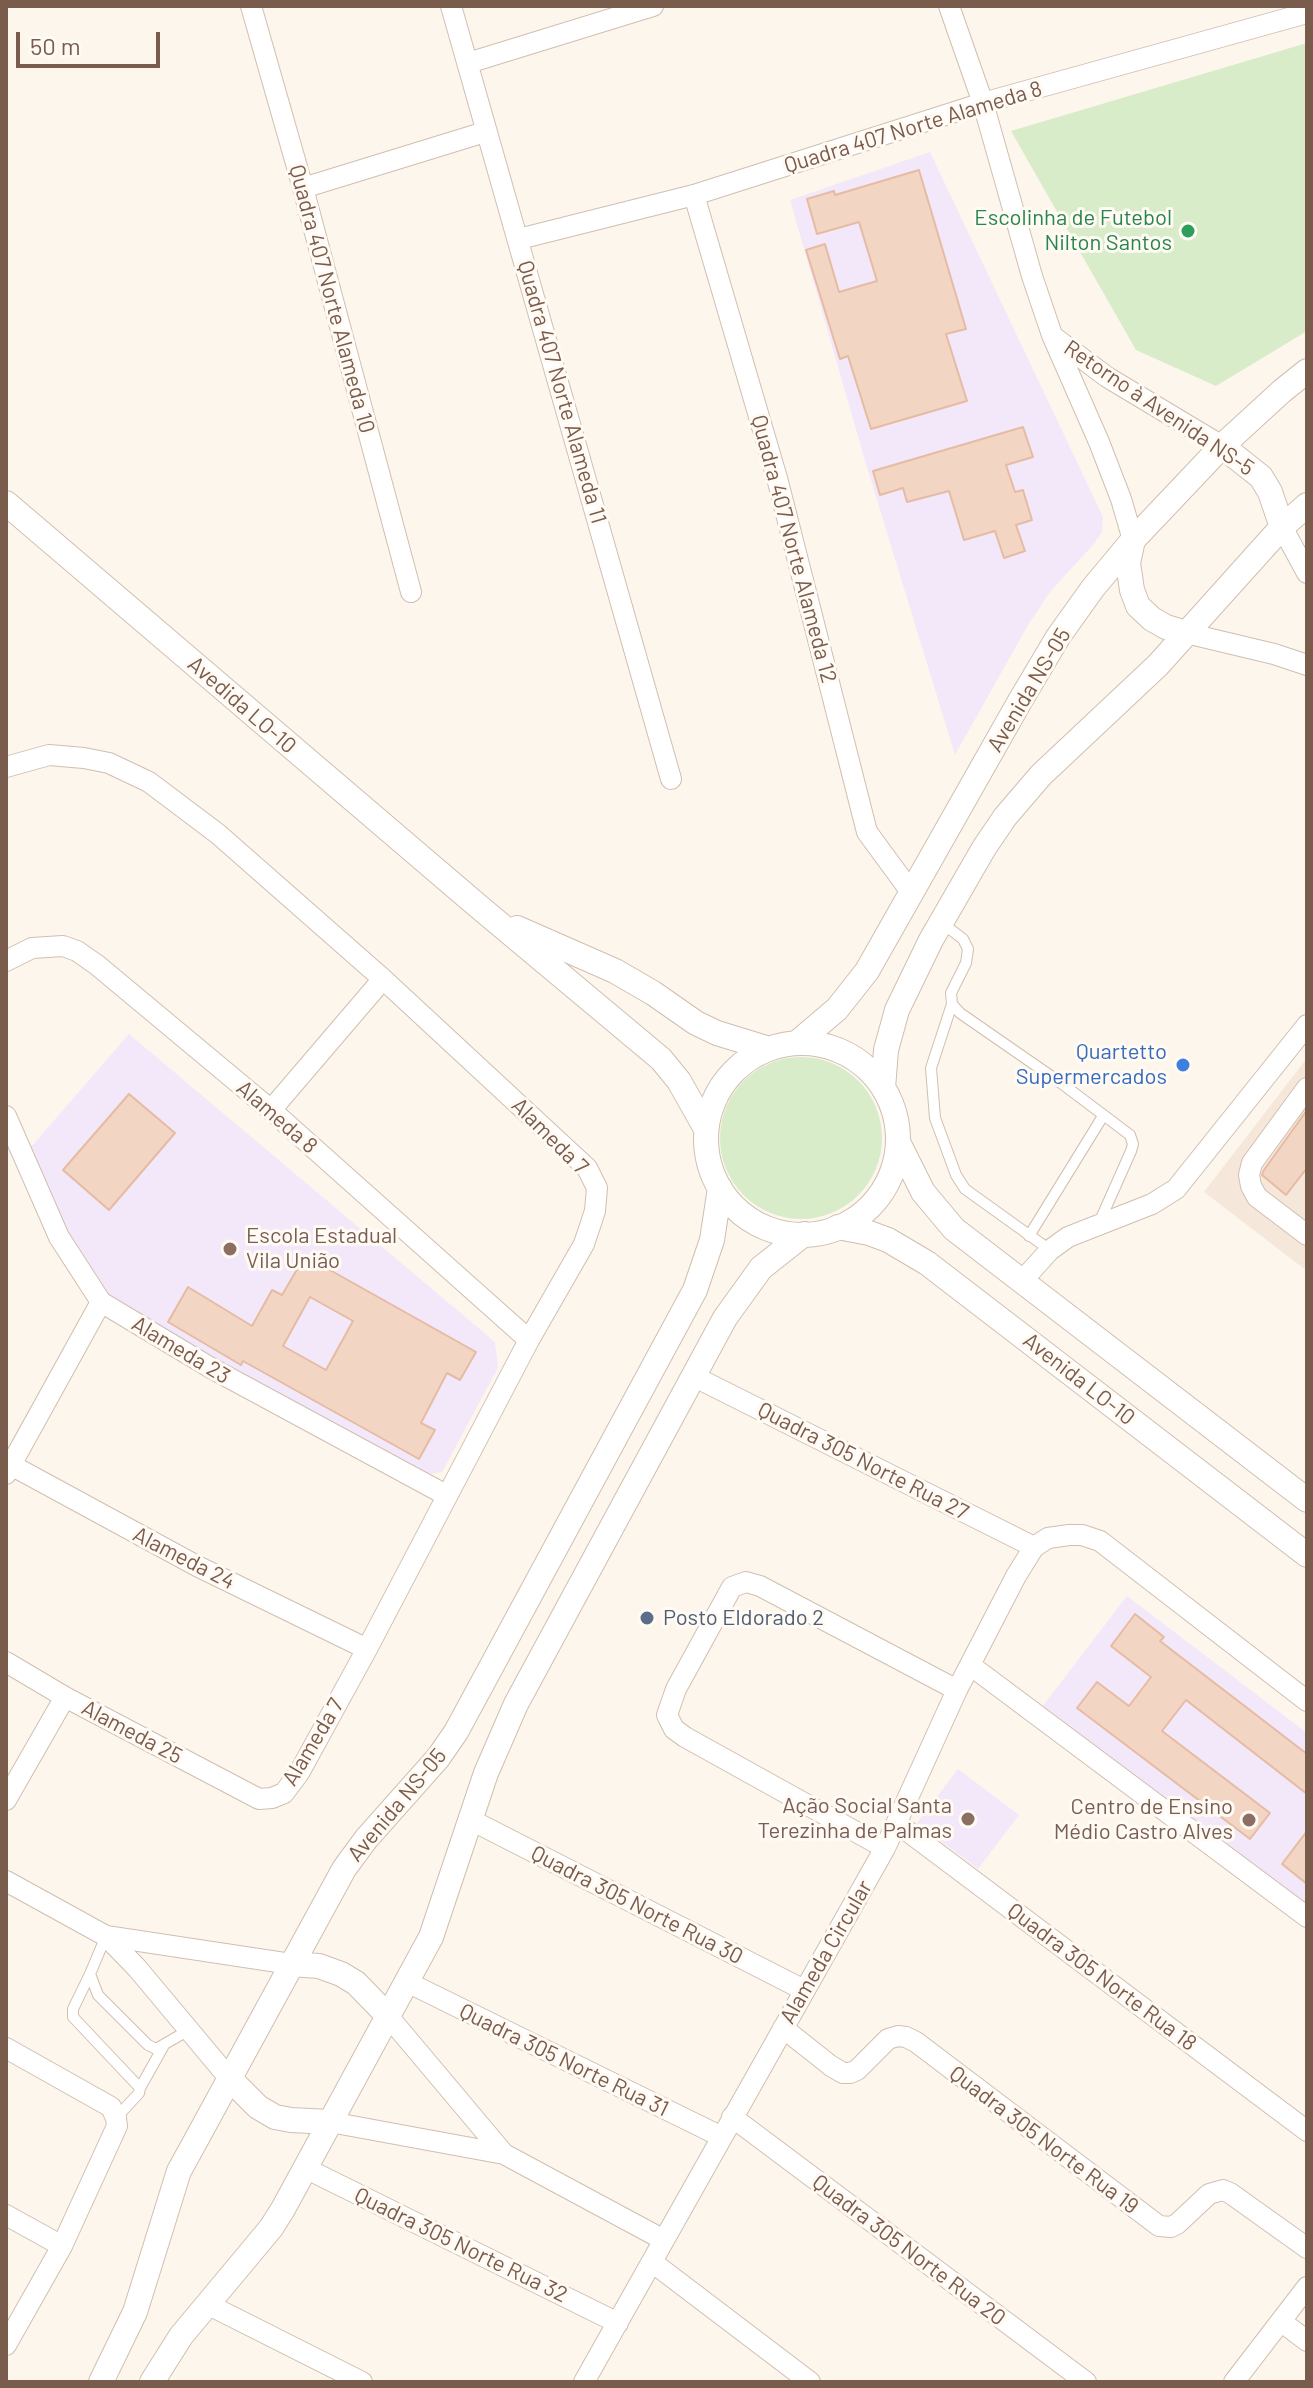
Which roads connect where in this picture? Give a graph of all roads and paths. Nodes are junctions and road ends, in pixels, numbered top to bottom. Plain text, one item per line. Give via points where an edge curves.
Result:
1 (251, 6) edge
2 (451, 6) edge
3 (653, 6) edge
4 (949, 6) edge
5 (1307, 13) edge
6 (468, 63) junction
7 (983, 103) junction
8 (485, 132) junction
9 (303, 188) junction
10 (694, 195) junction
11 (519, 239) junction
12 (1052, 335) junction
13 (1307, 371) edge
14 (1222, 446) junction
15 (6, 503) edge
16 (1307, 505) edge
17 (1282, 527) junction
18 (1133, 540) junction
19 (1307, 573) edge
20 (411, 592) dead end
21 (1186, 633) junction
22 (1307, 665) edge
23 (6, 767) edge
24 (671, 779) dead end
25 (911, 892) junction
26 (478, 906) junction
27 (942, 923) junction
28 (6, 961) edge
29 (383, 979) junction
30 (952, 1004) junction
31 (1307, 1025) edge
32 (797, 1043) junction
33 (769, 1049) junction
34 (883, 1088) junction
35 (1307, 1088) edge
36 (271, 1110) junction
37 (6, 1116) edge
38 (1103, 1116) junction
39 (706, 1129) junction
40 (898, 1142) junction
41 (720, 1188) junction
42 (1098, 1225) junction
43 (838, 1227) junction
44 (804, 1234) junction
45 (1307, 1235) edge
46 (1029, 1236) junction
47 (1050, 1250) junction
48 (1022, 1281) junction
49 (101, 1302) junction
50 (529, 1340) junction
51 (693, 1376) junction
52 (8, 1466) edge
53 (446, 1495) junction
54 (1307, 1500) edge
55 (1034, 1547) junction
56 (1307, 1555) edge
57 (367, 1649) junction
58 (6, 1662) edge
59 (970, 1665) junction
60 (957, 1690) junction
61 (65, 1697) junction
62 (1307, 1701) edge
63 (259, 1799) joint
64 (6, 1800) edge
65 (471, 1820) junction
66 (898, 1824) junction
67 (885, 1848) junction
68 (6, 1881) edge
69 (1307, 1917) edge
70 (106, 1936) junction
71 (291, 1964) junction
72 (90, 1974) junction
73 (407, 1982) junction
74 (804, 1990) junction
75 (388, 2016) junction
76 (783, 2028) junction
77 (189, 2030) junction
78 (164, 2046) junction
79 (6, 2048) edge
80 (229, 2078) junction
81 (140, 2088) junction
82 (732, 2117) junction
83 (116, 2118) junction
84 (330, 2122) junction
85 (1307, 2131) edge
86 (722, 2137) junction
87 (504, 2154) junction
88 (305, 2168) junction
89 (6, 2215) edge
90 (664, 2240) junction
91 (62, 2246) junction
92 (1307, 2248) edge
93 (652, 2262) junction
94 (1307, 2287) edge
95 (207, 2304) junction
96 (1282, 2322) junction
97 (618, 2323) junction
98 (1307, 2341) edge
99 (6, 2345) edge
100 (101, 2382) edge
101 (152, 2382) edge
102 (362, 2382) edge
103 (584, 2382) edge
104 (810, 2382) edge
105 (1086, 2382) edge
106 (1234, 2382) edge

1 - 9 street, Quadra 407 Norte Alameda 10
2 - 6 street, Quadra 407 Norte Alameda 11
3 - 6 street
4 - 7 street
5 - 7 street, Quadra 407 Norte Alameda 8
6 - 8 street, Quadra 407 Norte Alameda 11
7 - 10 street, Quadra 407 Norte Alameda 8
7 - 12 street
8 - 9 street
8 - 11 street, Quadra 407 Norte Alameda 11
9 - 20 street, Quadra 407 Norte Alameda 10
10 - 11 street, Quadra 407 Norte Alameda 8
10 - 25 street, Quadra 407 Norte Alameda 12 via 777,478 867,832
11 - 24 street, Quadra 407 Norte Alameda 11
12 - 14 street, Retorno à Avenida NS-5 via 1107,377
12 - 18 street via 1107,463
13 - 14 street, Avenida NS-05
14 - 17 street, Retorno à Avenida NS-5 via 1261,477
14 - 18 street, Avenida NS-05
15 - 26 street, Avedida LO-10
16 - 17 street, Avenida NS-05
17 - 19 street
17 - 21 street, Avenida NS-05
18 - 21 street via 1128,563 1138,606 1166,627
18 - 25 street, Avenida NS-05 via 1058,637
21 - 22 street
21 - 27 street, Avenida NS-05 via 1021,798 984,848
23 - 29 street, Alameda 7 via 49,755 84,758 149,782 218,834
25 - 32 street, Avenida NS-05 via 857,985
26 - 33 street, Avedida LO-10 via 615,971 696,1023
26 - 39 street, Avedida LO-10 via 667,1065
27 - 30 lane via 968,949 951,993
27 - 34 street, Avenida NS-05 via 893,1020
28 - 36 street, Alameda 8 via 48,945 77,951
29 - 36 street
29 - 50 street, Alameda 7 via 587,1168 597,1188 584,1244
30 - 38 lane
30 - 46 lane via 931,1068 935,1118 965,1189
31 - 42 street via 1176,1189
32 - 33 street, Avenida NS-05
32 - 34 street, Avenida NS-05 via 842,1052
33 - 39 street, Avenida NS-05 via 741,1064 726,1080
34 - 40 street, Avenida NS-05
35 - 45 street via 1252,1163 1249,1175 1257,1197
36 - 50 street, Alameda 8
37 - 49 street, Alameda 23 via 59,1237
38 - 42 lane via 1130,1135 1133,1144
38 - 46 lane
39 - 41 street, Avenida NS-05 via 708,1160
40 - 43 street, Avenida NS-05 via 893,1171 878,1198
40 - 48 street, Avenida LO-10 via 915,1180 942,1217
41 - 44 street, Avenida NS-05 via 735,1207 761,1225
41 - 71 street, Avenida NS-05 via 712,1240 695,1290 456,1732 344,1869
42 - 47 street
43 - 44 street, Avenida NS-05
43 - 56 street, Avenida LO-10 via 888,1240 927,1263
44 - 51 street, Avenida NS-05 via 751,1279
46 - 47 lane
47 - 48 street
48 - 54 street, Avenida LO-10
49 - 52 street
49 - 53 street, Alameda 23
50 - 53 street, Alameda 7
51 - 55 street, Quadra 305 Norte Rua 27
51 - 65 street, Avenida NS-05 via 516,1704
52 - 57 street, Alameda 24
53 - 57 street, Alameda 7
55 - 59 street, Alameda Circular
55 - 62 street via 1069,1535 1100,1541
57 - 63 street, Alameda 7 via 291,1785 284,1793
58 - 61 street, Alameda 25
59 - 60 street, Alameda Circular
59 - 69 street
60 - 66 street, Alameda Circular
60 - 67 street via 746,1582 732,1587 676,1689 667,1715 674,1729
61 - 63 street, Alameda 25
61 - 64 street
65 - 73 street, Avenida NS-05 via 440,1916
65 - 74 street, Quadra 305 Norte Rua 30
66 - 67 street, Alameda Circular
66 - 85 street, Quadra 305 Norte Rua 18
67 - 74 street, Alameda Circular
68 - 70 street
70 - 71 street
70 - 72 lane
70 - 77 street
71 - 75 street via 341,1974
71 - 80 street, Avenida NS-05
72 - 78 lane via 98,1995 140,2037 156,2049
72 - 81 lane via 73,2017
73 - 75 street, Avenida NS-05
73 - 86 street, Quadra 305 Norte Rua 31
74 - 76 street, Alameda Circular
75 - 84 street, Avenida NS-05
75 - 87 street
76 - 82 street, Alameda Circular
76 - 92 street, Quadra 305 Norte Rua 19 via 843,2073 857,2070 888,2039 906,2037 1159,2226 1177,2224 1209,2194 1223,2190
77 - 78 lane
77 - 80 street
78 - 81 lane
79 - 83 street via 111,2107
80 - 84 street via 275,2117
80 - 100 street, Avenida NS-05 via 179,2171 137,2306
81 - 83 lane
82 - 86 street, Alameda Circular
82 - 105 street, Quadra 305 Norte Rua 20
83 - 91 street via 115,2133
84 - 87 street
84 - 88 street, Avenida NS-05
86 - 90 street, Alameda Circular
87 - 90 street
88 - 95 street, Avenida NS-05 via 271,2228
88 - 97 street, Quadra 305 Norte Rua 32
89 - 91 street
90 - 93 street, Alameda Circular
91 - 99 street
93 - 97 street, Alameda Circular
93 - 104 street
94 - 96 street
95 - 101 street, Avenida NS-05
95 - 102 street
96 - 98 street
96 - 106 street
97 - 103 street, Alameda Circular

